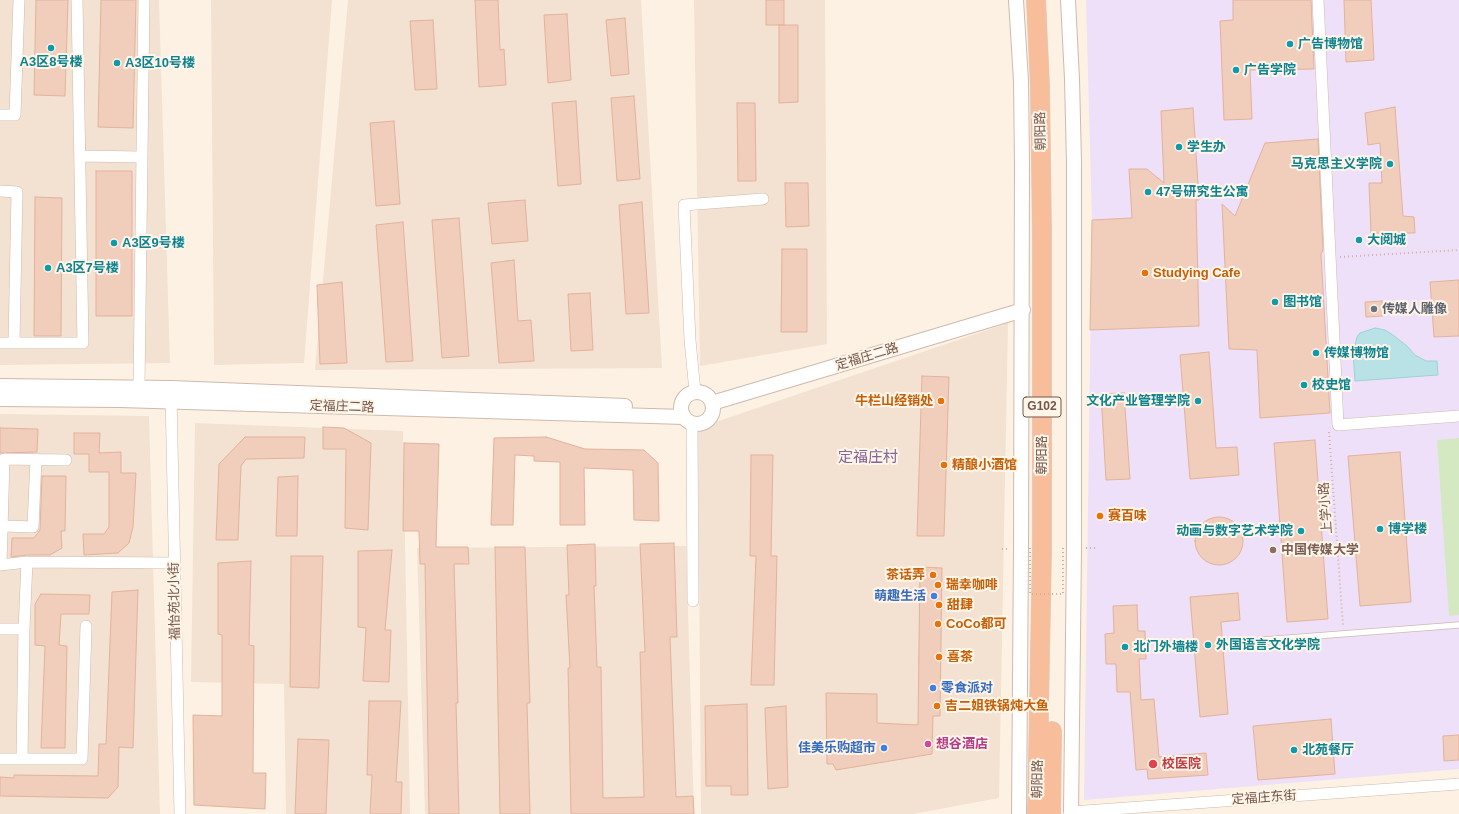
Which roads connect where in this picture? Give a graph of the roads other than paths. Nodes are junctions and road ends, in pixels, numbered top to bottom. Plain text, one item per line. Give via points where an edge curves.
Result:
1 (19, 0) edge
2 (77, 0) edge
3 (144, 0) edge
4 (1016, 0) edge
5 (1036, 0) edge
6 (1048, 0) edge
7 (1068, 0) edge
8 (1318, 0) edge
9 (0, 115) edge
10 (80, 156) junction
11 (142, 157) junction
12 (0, 192) edge
13 (763, 199) dead end
14 (1023, 310) junction
15 (0, 343) edge
16 (14, 343) junction
17 (0, 386) edge
18 (139, 387) junction
19 (171, 388) junction
20 (695, 392) junction
21 (0, 399) edge
22 (171, 402) junction
23 (712, 403) junction
24 (686, 416) junction
25 (1459, 416) edge
26 (36, 459) junction
27 (66, 460) dead end
28 (3, 526) junction
29 (27, 562) junction
30 (174, 563) junction
31 (1, 565) edge
32 (693, 601) dead end
33 (1459, 625) edge
34 (86, 626) dead end
35 (0, 629) edge
36 (24, 629) junction
37 (1262, 640) dead end
38 (0, 759) edge
39 (22, 759) junction
40 (1459, 784) edge
41 (180, 814) edge
42 (1019, 814) edge
43 (1037, 814) edge
44 (1051, 814) edge
45 (1070, 814) edge

1 - 9 street via 15,115
2 - 10 street
3 - 11 street
4 - 14 street, 朝阳路 via 1021,80
5 - 43 highway, 朝阳路 / G102 via 1042,237 1042,548
6 - 44 highway, 朝阳路 / G102 via 1054,237
7 - 45 street via 1074,162 1074,548
8 - 25 street via 1338,425
10 - 11 street
10 - 16 street via 83,343
11 - 18 street
12 - 16 street via 16,192
13 - 20 street via 684,205
14 - 23 street, 定福庄二路
14 - 42 street, 朝阳路
15 - 16 street
17 - 18 street, 定福庄二路
18 - 19 street, 定福庄二路
19 - 22 street, 福怡苑北小街
19 - 24 street, 定福庄二路
20 - 23 street via 707,395
20 - 24 street via 688,394 684,399
21 - 22 street, 定福庄二路
22 - 24 street, 定福庄二路
22 - 30 street, 福怡苑北小街
23 - 24 street, 定福庄二路 via 712,413 708,420 700,423
24 - 32 street
26 - 27 street
26 - 28 street via 33,527
26 - 28 street via 4,459
28 - 31 street
29 - 30 street
29 - 31 street
29 - 36 street
30 - 41 street, 福怡苑北小街
33 - 37 lane
34 - 39 street via 82,759
35 - 36 street
36 - 39 street
38 - 39 street
40 - 45 street, 定福庄东街

